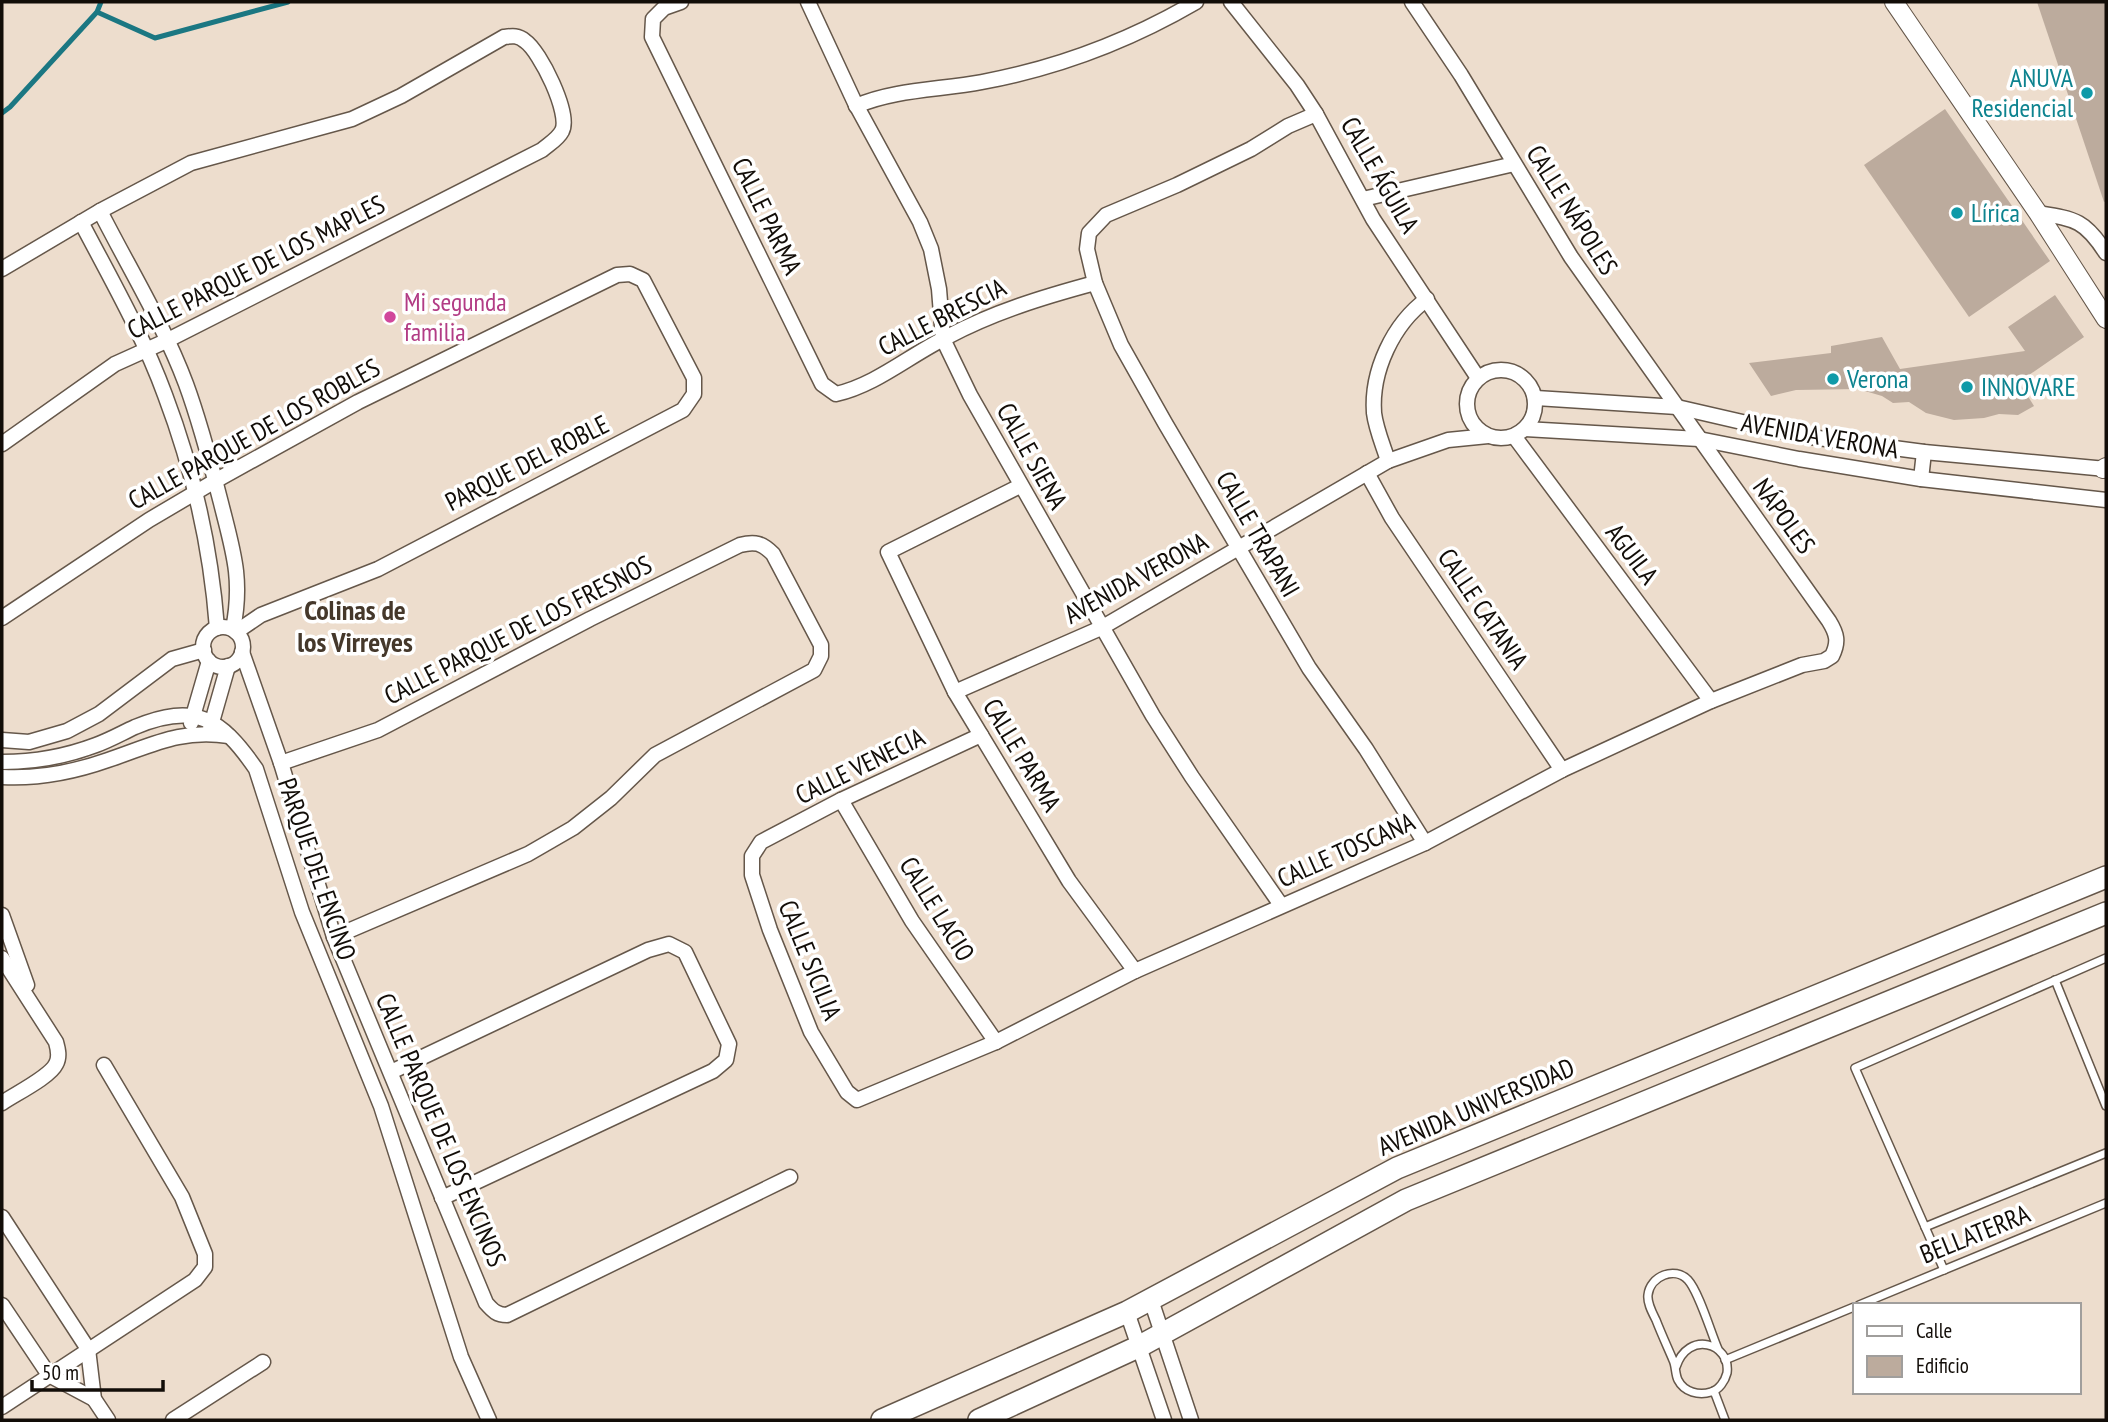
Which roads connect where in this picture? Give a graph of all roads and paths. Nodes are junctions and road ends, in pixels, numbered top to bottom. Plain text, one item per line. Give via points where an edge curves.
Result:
1 (681, 2) edge
2 (808, 2) edge
3 (1196, 2) edge
4 (1231, 2) edge
5 (1412, 2) edge
6 (1894, 2) edge
7 (856, 106) junction
8 (1316, 114) junction
9 (1514, 164) junction
10 (1363, 199) junction
11 (100, 211) junction
12 (2038, 213) junction
13 (81, 222) junction
14 (2106, 253) edge
15 (2, 269) edge
16 (617, 275) joint
17 (1095, 283) junction
18 (1427, 299) junction
19 (2106, 319) edge
20 (943, 338) junction
21 (166, 341) junction
22 (146, 351) junction
23 (1478, 378) junction
24 (854, 390) joint
25 (1536, 398) junction
26 (1677, 407) junction
27 (1471, 420) junction
28 (1519, 433) junction
29 (1488, 436) junction
30 (1803, 436) junction
31 (1699, 439) junction
32 (1448, 440) junction
33 (2, 444) edge
34 (1924, 452) junction
35 (1799, 459) junction
36 (1388, 461) junction
37 (2105, 468) edge
38 (1367, 473) junction
39 (1921, 479) junction
40 (215, 481) junction
41 (1020, 486) junction
42 (194, 494) junction
43 (2106, 500) edge
44 (1238, 550) junction
45 (2, 618) edge
46 (1829, 621) joint
47 (217, 628) junction
48 (1101, 628) junction
49 (234, 630) junction
50 (242, 652) junction
51 (206, 655) junction
52 (228, 666) junction
53 (955, 692) junction
54 (1712, 701) junction
55 (193, 715) junction
56 (210, 728) junction
57 (187, 735) junction
58 (981, 735) junction
59 (2, 740) edge
60 (2, 762) edge
61 (281, 763) junction
62 (1562, 770) junction
63 (2, 777) edge
64 (841, 800) junction
65 (761, 842) joint
66 (1425, 843) junction
67 (2106, 877) edge
68 (1281, 905) junction
69 (2106, 913) edge
70 (2, 915) edge
71 (334, 937) junction
72 (2, 958) edge
73 (2106, 958) edge
74 (1135, 971) junction
75 (2055, 980) junction
76 (33, 1003) junction
77 (996, 1042) junction
78 (104, 1065) dead end
79 (391, 1072) junction
80 (847, 1091) joint
81 (2, 1102) edge
82 (2106, 1106) edge
83 (2106, 1153) edge
84 (790, 1177) dead end
85 (442, 1198) junction
86 (2106, 1203) edge
87 (2, 1217) edge
88 (1925, 1227) junction
89 (1944, 1270) junction
90 (1150, 1300) junction
91 (1864, 1303) edge
92 (2, 1305) edge
93 (1853, 1307) edge
94 (1128, 1312) junction
95 (1162, 1334) junction
96 (1140, 1346) junction
97 (88, 1349) junction
98 (1718, 1349) junction
99 (1726, 1360) junction
100 (263, 1362) dead end
101 (1676, 1367) junction
102 (49, 1375) junction
103 (1714, 1391) junction
104 (94, 1399) junction
105 (2, 1407) edge
106 (108, 1420) edge
107 (173, 1420) edge
108 (489, 1420) edge
109 (882, 1420) edge
110 (979, 1420) edge
111 (1164, 1420) edge
112 (1191, 1420) edge
113 (1725, 1420) edge

1 - 24 street, CALLE PARMA via 664,8 653,19 652,37 822,384 836,394
2 - 7 street, CALLE SIENA
3 - 7 street via 1101,49 1035,72
4 - 8 street, CALLE ÁGUILA
5 - 9 street, CALLE NÁPOLES
6 - 12 street
7 - 20 street, CALLE SIENA via 931,249
8 - 10 street, CALLE ÁGUILA
8 - 17 street, CALLE TRAPANI via 1177,185 1106,215 1089,233 1087,249
9 - 10 street
9 - 26 street, CALLE NÁPOLES via 1570,257
10 - 18 street, CALLE ÁGUILA
11 - 13 street
11 - 21 street
11 - 21 street, CALLE PARQUE DE LOS MAPLES via 191,163 352,119 504,37 527,41 562,106 563,130 542,150
12 - 14 street via 2068,218 2092,231
12 - 19 street
13 - 15 street
13 - 22 street
16 - 40 street, CALLE PARQUE DE LOS ROBLES via 358,402
16 - 49 street, PARQUE DEL ROBLE via 643,280 694,378 694,394 683,410 378,569
17 - 20 street, CALLE BRESCIA via 1020,304
17 - 44 street, CALLE TRAPANI via 1121,345
18 - 23 street, CALLE ÁGUILA
18 - 36 street via 1397,331 1377,377 1374,414
20 - 24 street, CALLE BRESCIA
20 - 41 street, CALLE SIENA
21 - 22 street, CALLE PARQUE DE LOS MAPLES
21 - 40 street via 186,384
22 - 33 street, CALLE PARQUE DE LOS MAPLES via 115,364
22 - 42 street via 169,405
23 - 25 street via 1497,369 1518,373
23 - 27 street via 1467,398
25 - 26 street, AVENIDA VERONA
25 - 28 street via 1532,420
26 - 30 street, AVENIDA VERONA
26 - 31 street, CALLE NÁPOLES
27 - 29 street
27 - 32 street
28 - 29 street
28 - 31 street, AVENIDA VERONA
28 - 54 street, AGUILA
29 - 32 street, AVENIDA VERONA
30 - 34 street, AVENIDA VERONA
30 - 35 street
31 - 35 street, AVENIDA VERONA
31 - 46 street, NÁPOLES
32 - 36 street, AVENIDA VERONA
34 - 37 street, AVENIDA VERONA
34 - 39 street
35 - 39 street, AVENIDA VERONA
36 - 38 street, AVENIDA VERONA
38 - 44 street, AVENIDA VERONA
38 - 62 street, CALLE CATANIA via 1392,518
39 - 43 street, AVENIDA VERONA
40 - 42 street, CALLE PARQUE DE LOS ROBLES
40 - 49 street via 236,566
41 - 48 street, CALLE SIENA
41 - 53 street, CALLE PARMA via 888,552
42 - 45 street, CALLE PARQUE DE LOS ROBLES
42 - 47 street via 209,557
44 - 48 street, AVENIDA VERONA
44 - 66 street, CALLE TRAPANI via 1309,668
46 - 54 street, CALLE TOSCANA via 1838,640 1832,656
47 - 49 street
47 - 51 street via 206,636
48 - 53 street, AVENIDA VERONA
48 - 68 street, CALLE SIENA via 1192,777
49 - 50 street
50 - 52 street
50 - 61 street, CALLE PARQUE DE LOS ENCINOS
51 - 52 street via 215,665
51 - 55 street
51 - 59 street via 172,659 99,714 67,731 29,742
52 - 56 street
53 - 58 street, CALLE PARMA
54 - 62 street, CALLE TOSCANA
55 - 56 street, PARQUE DEL ENCINO
55 - 57 street
55 - 60 street, PARQUE DEL ENCINO via 158,719 79,751
56 - 57 street, PARQUE DEL ENCINO
56 - 108 street, PARQUE DEL ENCINO via 229,736 256,769 302,912 381,1106 461,1357
57 - 63 street, PARQUE DEL ENCINO via 78,769
58 - 64 street, CALLE VENECIA
58 - 74 street, CALLE PARMA via 1069,881
61 - 71 street, CALLE PARQUE DE LOS ENCINOS
61 - 71 street, CALLE PARQUE DE LOS FRESNOS via 378,730 753,541 773,554 821,645 814,670 655,755 573,828 528,854
62 - 66 street, CALLE TOSCANA
64 - 65 street, CALLE VENECIA
64 - 77 street, CALLE LACIO via 912,921
65 - 80 street, CALLE SICILIA via 752,856 752,875 770,930 811,1032
66 - 68 street, CALLE TOSCANA
67 - 90 main road, AVENIDA UNIVERSIDAD via 1397,1168
68 - 74 street, CALLE TOSCANA
69 - 95 main road via 1406,1200
70 - 76 street
71 - 79 street, CALLE PARQUE DE LOS ENCINOS
72 - 76 street
73 - 75 lane
74 - 77 street, CALLE TOSCANA
75 - 82 lane
75 - 88 lane via 1855,1068
76 - 81 street via 56,1042 56,1064
77 - 80 street, CALLE TOSCANA via 864,1098 857,1100
78 - 97 street via 182,1197 205,1254 205,1267 195,1280
79 - 85 street, CALLE PARQUE DE LOS ENCINOS
79 - 85 street via 669,944 685,952 729,1044 726,1060 713,1071
83 - 88 lane
84 - 85 street, CALLE PARQUE DE LOS ENCINOS via 507,1315 499,1315 486,1303
86 - 89 lane, BELLATERRA
87 - 97 street
88 - 89 lane
89 - 91 lane, BELLATERRA
90 - 94 main road, AVENIDA UNIVERSIDAD
90 - 95 street
92 - 102 street
93 - 99 lane
94 - 96 street
94 - 109 main road, AVENIDA UNIVERSIDAD
95 - 96 main road
95 - 112 street
96 - 110 main road
96 - 111 street
97 - 102 street
97 - 104 street
98 - 99 lane
98 - 101 lane via 1708,1344 1687,1348
98 - 101 lane via 1690,1282 1677,1274 1661,1276 1650,1287 1648,1302
99 - 103 lane via 1723,1383
100 - 107 street
101 - 103 lane via 1678,1380 1688,1391 1701,1395
102 - 104 street
102 - 105 street
103 - 113 lane
104 - 106 street

